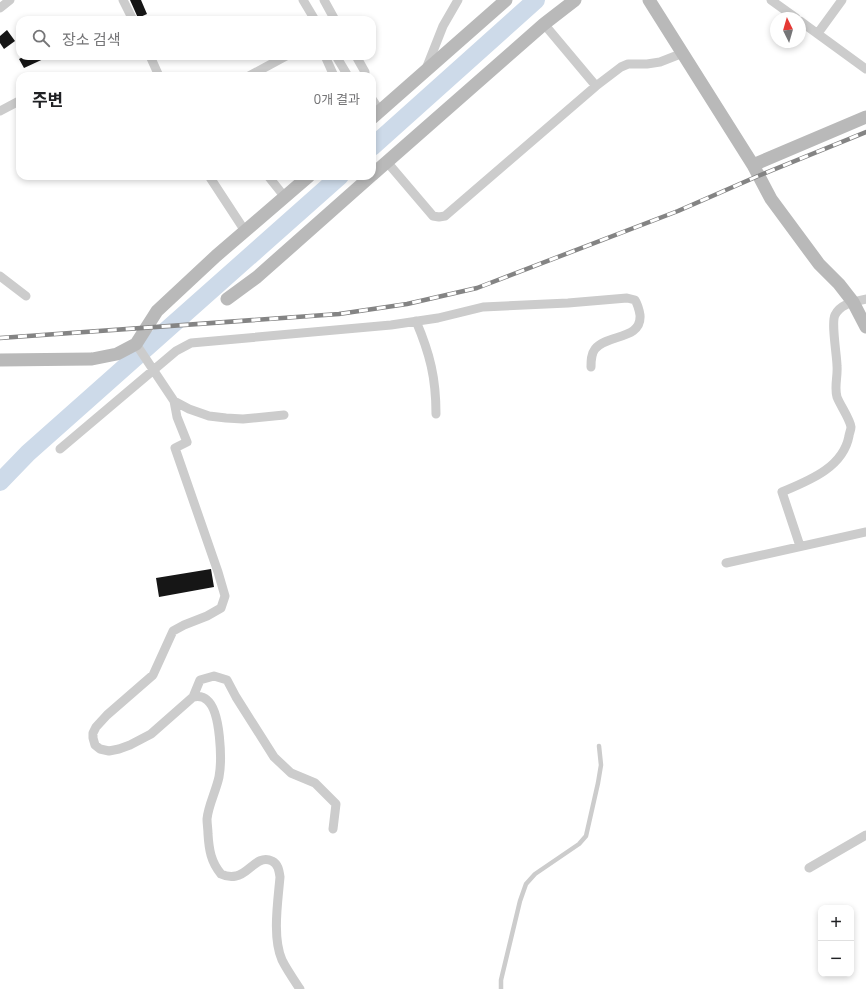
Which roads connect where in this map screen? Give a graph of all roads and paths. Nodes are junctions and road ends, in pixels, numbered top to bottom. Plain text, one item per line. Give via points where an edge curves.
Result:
1 (10, 0) edge
2 (123, 0) edge
3 (303, 0) edge
4 (324, 0) edge
5 (458, 0) edge
6 (506, 0) edge
7 (574, 0) edge
8 (650, 0) edge
9 (771, 0) edge
10 (842, 0) edge
11 (0, 8) edge
12 (788, 12) edge
13 (130, 16) edge
14 (313, 16) edge
15 (333, 16) edge
16 (544, 24) junction
17 (806, 25) edge
18 (818, 33) junction
19 (683, 53) junction
20 (152, 60) edge
21 (279, 60) edge
22 (327, 60) edge
23 (338, 60) edge
24 (358, 60) edge
25 (866, 69) edge
26 (157, 72) edge
27 (256, 72) edge
28 (332, 72) edge
29 (346, 72) edge
30 (365, 72) edge
31 (425, 72) junction
32 (596, 86) junction
33 (16, 102) edge
34 (0, 111) edge
35 (376, 114) edge
36 (866, 117) edge
37 (387, 162) junction
38 (753, 165) junction
39 (376, 172) edge
40 (213, 180) edge
41 (271, 180) edge
42 (301, 180) edge
43 (367, 180) edge
44 (284, 196) junction
45 (245, 231) junction
46 (0, 276) edge
47 (26, 296) dead end
48 (227, 299) dead end
49 (866, 299) edge
50 (853, 302) junction
51 (416, 321) junction
52 (866, 327) edge
53 (138, 346) junction
54 (0, 360) edge
55 (591, 367) dead end
56 (152, 368) junction
57 (174, 402) junction
58 (436, 414) dead end
59 (284, 415) dead end
60 (60, 449) dead end
61 (866, 532) edge
62 (800, 546) junction
63 (726, 563) dead end
64 (193, 697) junction
65 (599, 746) dead end
66 (333, 830) dead end
67 (866, 835) edge
68 (809, 868) dead end
69 (300, 989) edge
70 (501, 989) edge

1 - 11 street
2 - 13 street
3 - 14 street
4 - 15 street
5 - 31 street via 443,26
6 - 31 street
7 - 16 street
8 - 19 street
9 - 12 street
10 - 18 street
16 - 32 street
16 - 37 street
17 - 18 street
18 - 25 street
19 - 32 street via 660,62 628,64
19 - 38 street
20 - 26 street
21 - 27 street
22 - 28 street
23 - 29 street
24 - 30 street
31 - 35 street
32 - 37 street via 445,216 433,216
33 - 34 street
36 - 38 street
37 - 39 street
38 - 50 street via 771,200 819,264
40 - 45 street
41 - 44 street
42 - 44 street
43 - 48 street via 257,277
44 - 45 street
45 - 53 street via 157,310
46 - 47 street
49 - 50 street
50 - 52 street
50 - 62 street via 843,306 834,316 836,396 851,427 848,444 841,455 812,480 782,492
51 - 55 street via 483,307 628,298 635,300 639,306 640,321 634,331 596,349 591,358
51 - 56 street via 191,343
51 - 58 street via 433,370
53 - 54 street via 92,359
53 - 56 street
56 - 57 street
56 - 60 street
57 - 59 street via 208,416 243,419
57 - 64 street via 187,442 175,448 225,596 221,608 173,631 153,675 107,715 96,727 92,738 100,749 109,751 130,745 150,734
61 - 62 street
62 - 63 street
64 - 66 street via 200,680 214,676 227,680 274,757 291,773 315,783 336,804
64 - 69 street via 200,696 208,700 218,725 221,745 219,777 207,820 210,854 214,866 221,874 237,876 257,862 271,860 276,864 280,877 278,946 282,960
65 - 70 lane via 601,765 586,836 579,844 535,874 526,884 501,980
67 - 68 street

